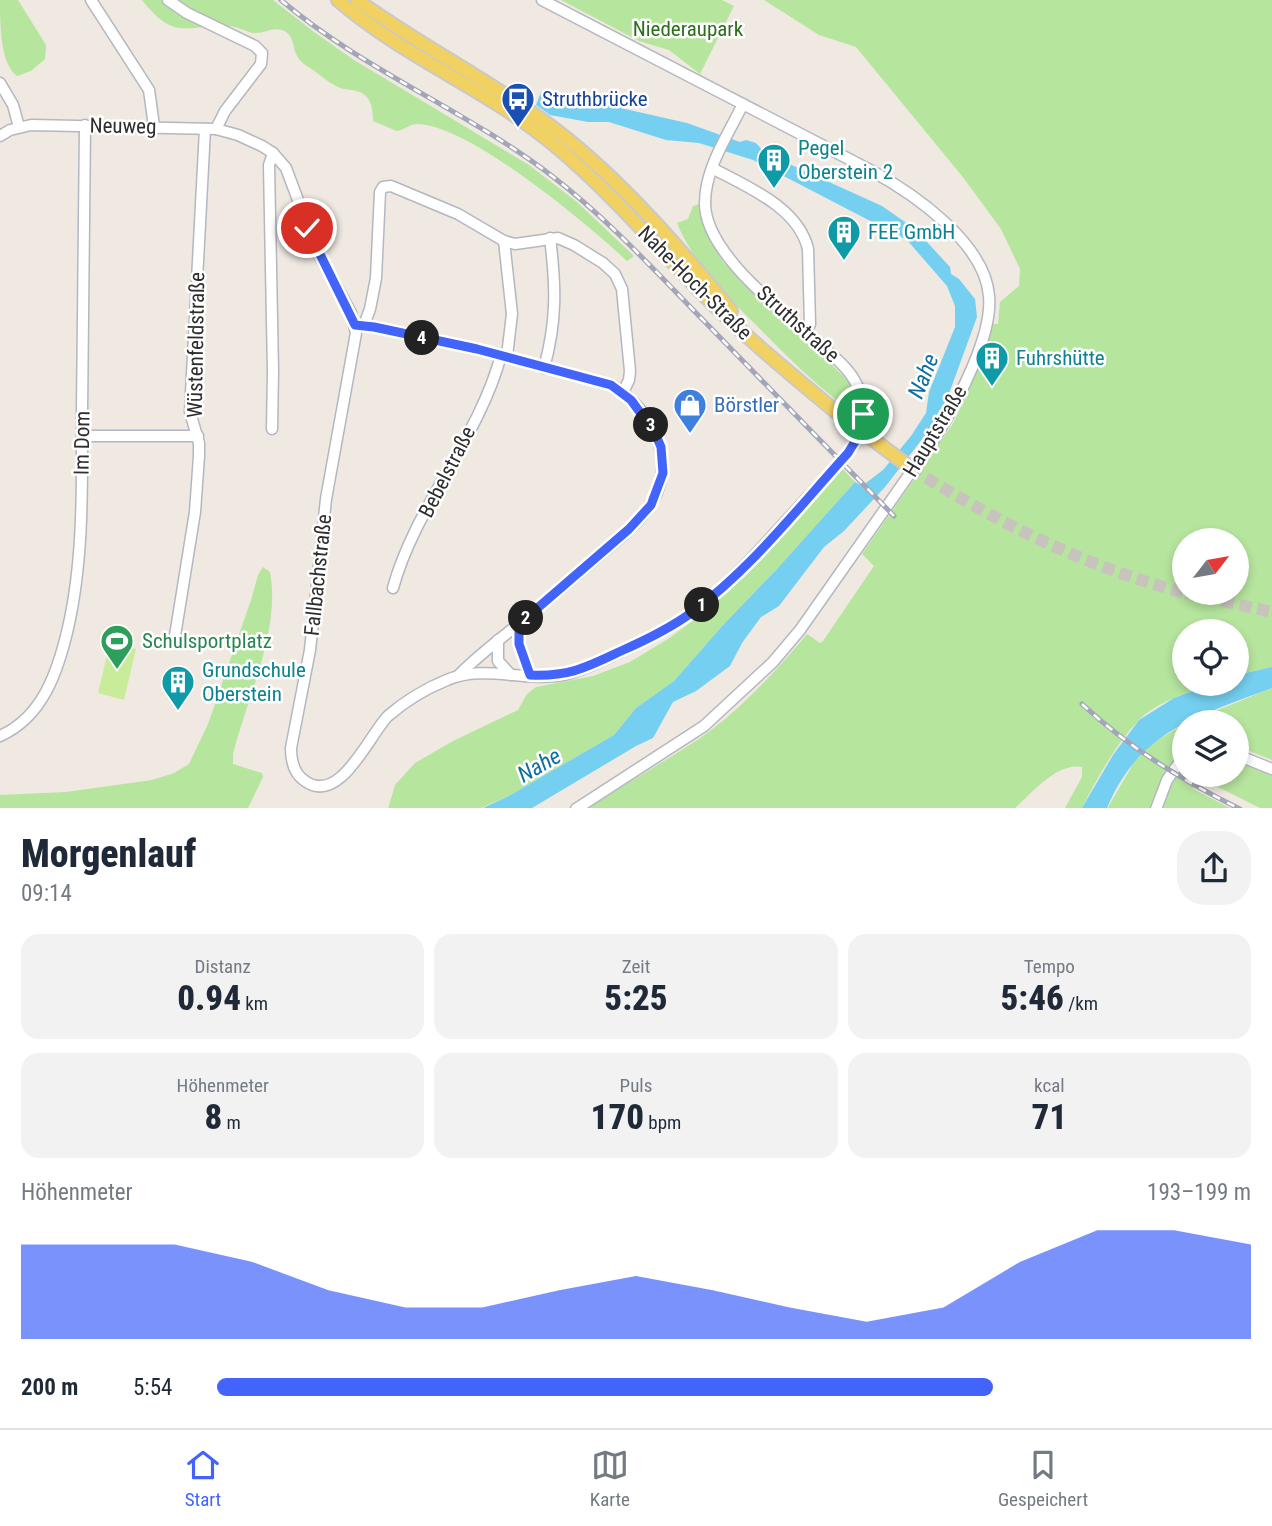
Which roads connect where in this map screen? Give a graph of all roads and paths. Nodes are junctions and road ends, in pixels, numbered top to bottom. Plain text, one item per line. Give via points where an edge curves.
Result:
1 (91, 0) edge
2 (169, 0) edge
3 (338, 0) edge
4 (357, 0) edge
5 (542, 0) edge
6 (0, 83) edge
7 (743, 104) junction
8 (85, 125) junction
9 (154, 126) junction
10 (19, 127) junction
11 (205, 129) junction
12 (216, 129) junction
13 (0, 136) edge
14 (272, 153) junction
15 (714, 164) junction
16 (551, 238) junction
17 (504, 241) junction
18 (360, 325) junction
19 (806, 332) junction
20 (760, 346) junction
21 (504, 356) junction
22 (544, 368) junction
23 (623, 392) junction
24 (272, 429) dead end
25 (82, 436) junction
26 (198, 436) junction
27 (911, 468) tunnel mouth
28 (393, 589) dead end
29 (519, 624) junction
30 (498, 640) junction
31 (174, 642) dead end
32 (511, 675) junction
33 (530, 675) junction
34 (458, 676) junction
35 (0, 736) edge
36 (1249, 760) edge
37 (1272, 769) edge
38 (1172, 771) edge
39 (576, 808) edge
40 (1156, 808) edge

1 - 9 street via 149,90
2 - 12 street via 262,52 261,64
3 - 20 main road, Nahe-Hoch-Straße via 558,148
4 - 20 main road, Nahe-Hoch-Straße via 519,104 572,144 662,232
5 - 7 street, Hauptstraße
6 - 10 street
7 - 15 street, Struthstraße
7 - 39 street, Hauptstraße via 890,181 937,215 982,272 989,295 987,320 964,386 944,424 788,645 704,726
8 - 9 street, Neuweg
8 - 10 street, Neuweg
8 - 25 street, Im Dom
9 - 11 street, Neuweg
10 - 13 street, Neuweg
11 - 12 street, Neuweg
11 - 26 street, Wüstenfeldstraße via 190,412
12 - 14 street, Neuweg
14 - 18 street via 286,168 317,251
14 - 24 street
15 - 19 street, Struthstraße via 705,206 718,243 735,267
15 - 19 street via 767,198 806,239 810,324
16 - 17 street via 515,244
16 - 22 street via 555,314
16 - 23 street via 566,240 589,254 619,281 630,371
17 - 18 street via 440,205 383,187 376,278 370,309
17 - 21 street, Bebelstraße via 512,314
18 - 21 street
18 - 34 street, Fallbachstraße via 326,499 310,650 291,748 297,774 311,785 338,780 389,716
19 - 33 street, Struthstraße via 843,366 860,393 862,423 848,453 739,572 692,612 658,635 579,670
20 - 27 main road, bridge
21 - 22 street
21 - 28 street, Bebelstraße via 429,505
22 - 23 street via 600,381
23 - 29 street via 648,420 661,447 663,473 657,494 629,529
25 - 26 street
25 - 35 street, Im Dom via 78,565 67,629 38,706
26 - 31 street, Wüstenfeldstraße via 195,512
29 - 30 street
29 - 33 street via 519,644
30 - 32 street via 499,661
30 - 34 street
32 - 33 street, Struthstraße
32 - 34 street, Fallbachstraße
36 - 37 street
38 - 40 street

